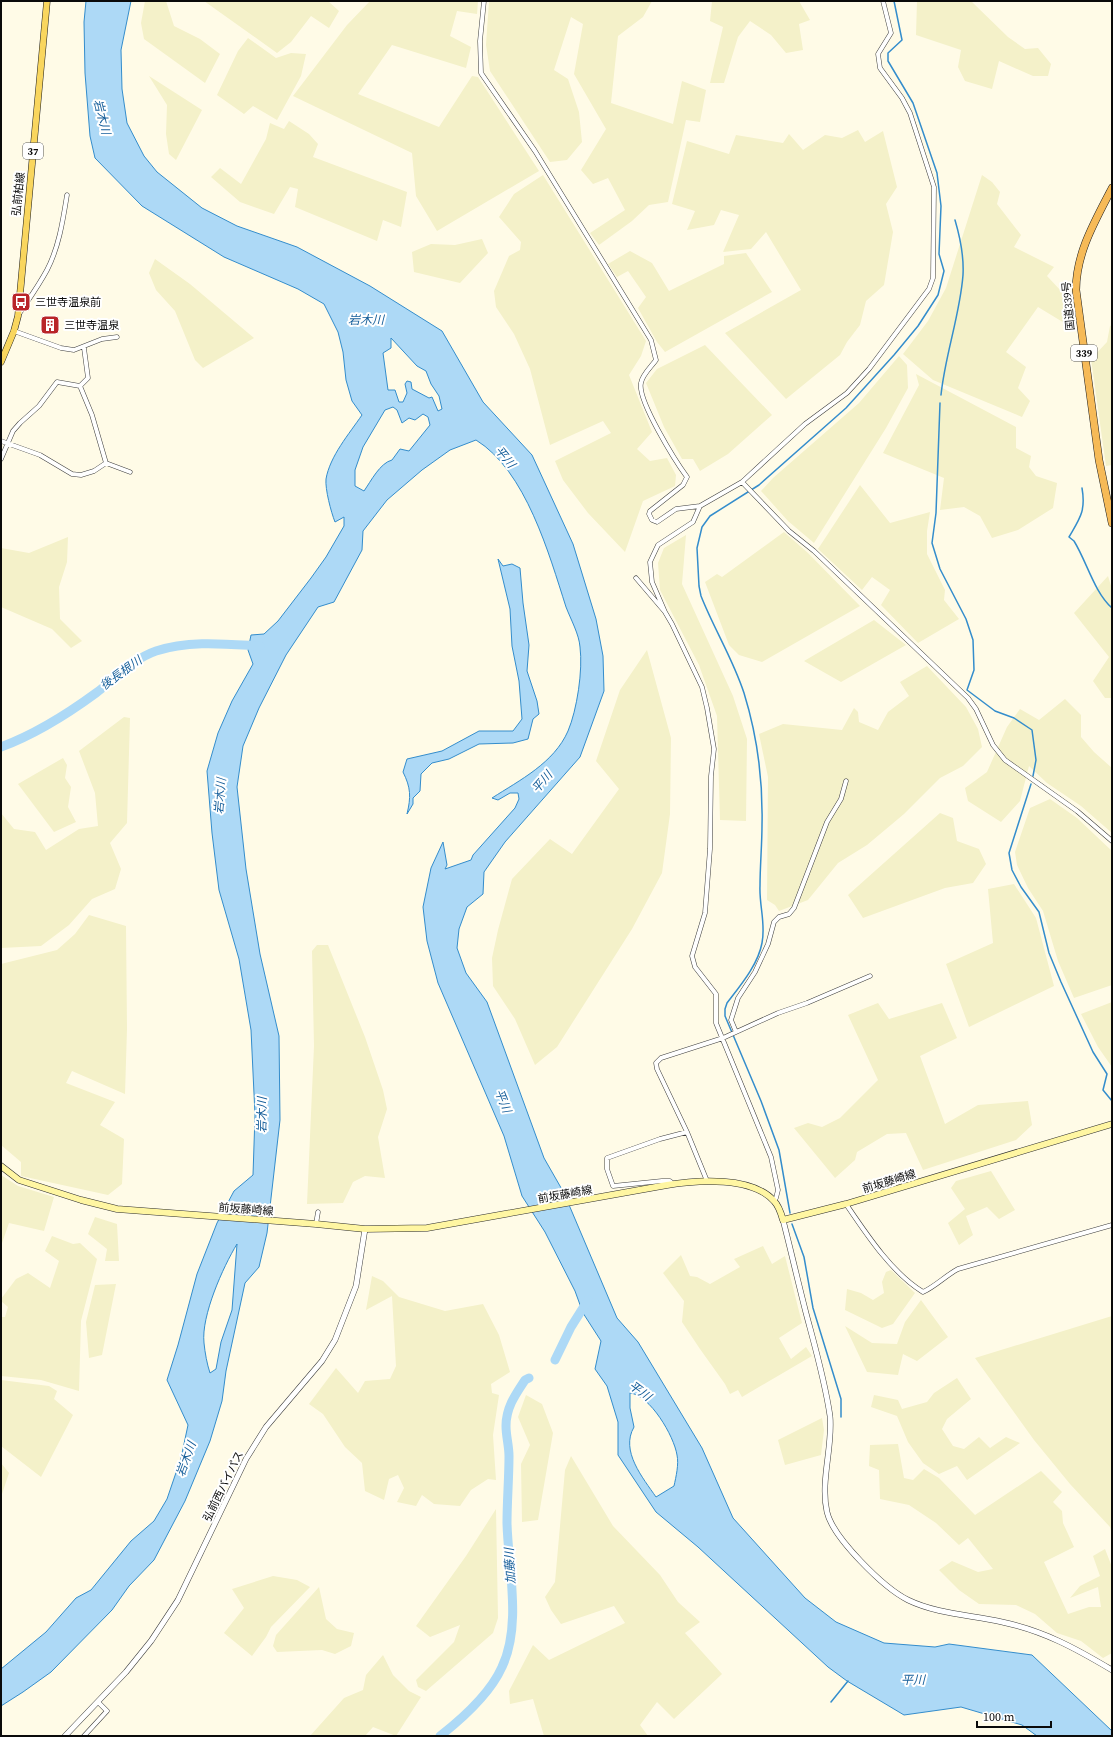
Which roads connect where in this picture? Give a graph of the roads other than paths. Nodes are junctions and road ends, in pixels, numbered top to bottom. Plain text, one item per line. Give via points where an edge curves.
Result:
1 (47, 1) edge
2 (484, 1) edge
3 (883, 1) edge
4 (1112, 188) edge
5 (67, 195) dead end
6 (18, 316) junction
7 (14, 331) junction
8 (117, 337) dead end
9 (84, 348) junction
10 (1, 362) edge
11 (80, 386) junction
12 (1, 441) edge
13 (8, 443) junction
14 (1, 459) edge
15 (106, 463) junction
16 (130, 472) dead end
17 (742, 482) junction
18 (700, 506) junction
19 (1112, 523) edge
20 (636, 578) dead end
21 (664, 612) junction
22 (846, 781) dead end
23 (1112, 841) edge
24 (870, 976) dead end
25 (735, 1032) junction
26 (723, 1038) junction
27 (1112, 1124) edge
28 (687, 1132) junction
29 (1, 1166) edge
30 (707, 1180) junction
31 (673, 1184) junction
32 (773, 1200) junction
33 (846, 1204) junction
34 (318, 1212) dead end
35 (783, 1220) junction
36 (316, 1224) junction
37 (1112, 1225) edge
38 (365, 1229) junction
39 (1112, 1670) edge
40 (98, 1702) junction
41 (65, 1736) edge
42 (84, 1736) edge

1 - 6 main road, 弘前柏線 / 37
2 - 18 street via 480,41 481,73 535,151 651,340 656,360 640,384 643,396 677,464 687,477 682,485 650,511 652,520 657,522 676,509
3 - 17 street via 891,33 878,54 880,68 910,113 934,187 933,278 923,298 869,369 851,388 805,424
4 - 19 highway, 国道339号 / 339 via 1084,246 1077,270 1076,290 1099,460
5 - 6 street via 61,231 53,256
6 - 7 main road, 弘前柏線 / 37
7 - 9 street via 61,348
7 - 10 main road, 弘前柏線 / 37
8 - 9 street via 102,339
9 - 11 street via 88,378
11 - 13 street via 57,382 39,406 20,423
11 - 15 street via 92,415
12 - 13 street
13 - 14 street
13 - 15 street via 40,455 72,474 81,475 94,471
15 - 16 street
17 - 18 street
17 - 23 street via 789,531 814,551 968,698 993,745 1005,760 1077,811
18 - 21 street via 693,522 658,545 650,562 652,582
20 - 21 street
21 - 26 street via 702,687 714,749 705,913 692,956 695,967 716,994 716,1023
22 - 25 street via 841,799 827,822 794,908 789,914 779,917 774,922 768,944 755,972 738,998 731,1020
24 - 25 street
25 - 26 street
26 - 28 street via 661,1058 656,1063
26 - 32 street via 772,1157 778,1190
27 - 33 main road, 前坂藤崎線
28 - 30 street
28 - 31 street via 607,1158 612,1186 662,1181 670,1181
29 - 36 main road, 前坂藤崎線 via 11,1175 27,1183 102,1206 140,1212
30 - 31 main road, 前坂藤崎線
30 - 32 main road, 前坂藤崎線 via 748,1186
31 - 38 main road, 前坂藤崎線 via 469,1222 427,1228
32 - 35 main road
33 - 35 main road, 前坂藤崎線
33 - 37 street via 884,1257 915,1288 923,1292 933,1287 945,1275 958,1269
34 - 36 street
35 - 39 street via 825,1382 830,1418 827,1512 841,1537 875,1576 907,1599 941,1610 1038,1631 1070,1645
36 - 38 main road, 前坂藤崎線
38 - 40 street, 弘前西バイパス via 356,1286 335,1340 322,1361 266,1427 246,1459 178,1600 151,1641
40 - 41 street, 弘前西バイパス
40 - 42 street via 107,1711

